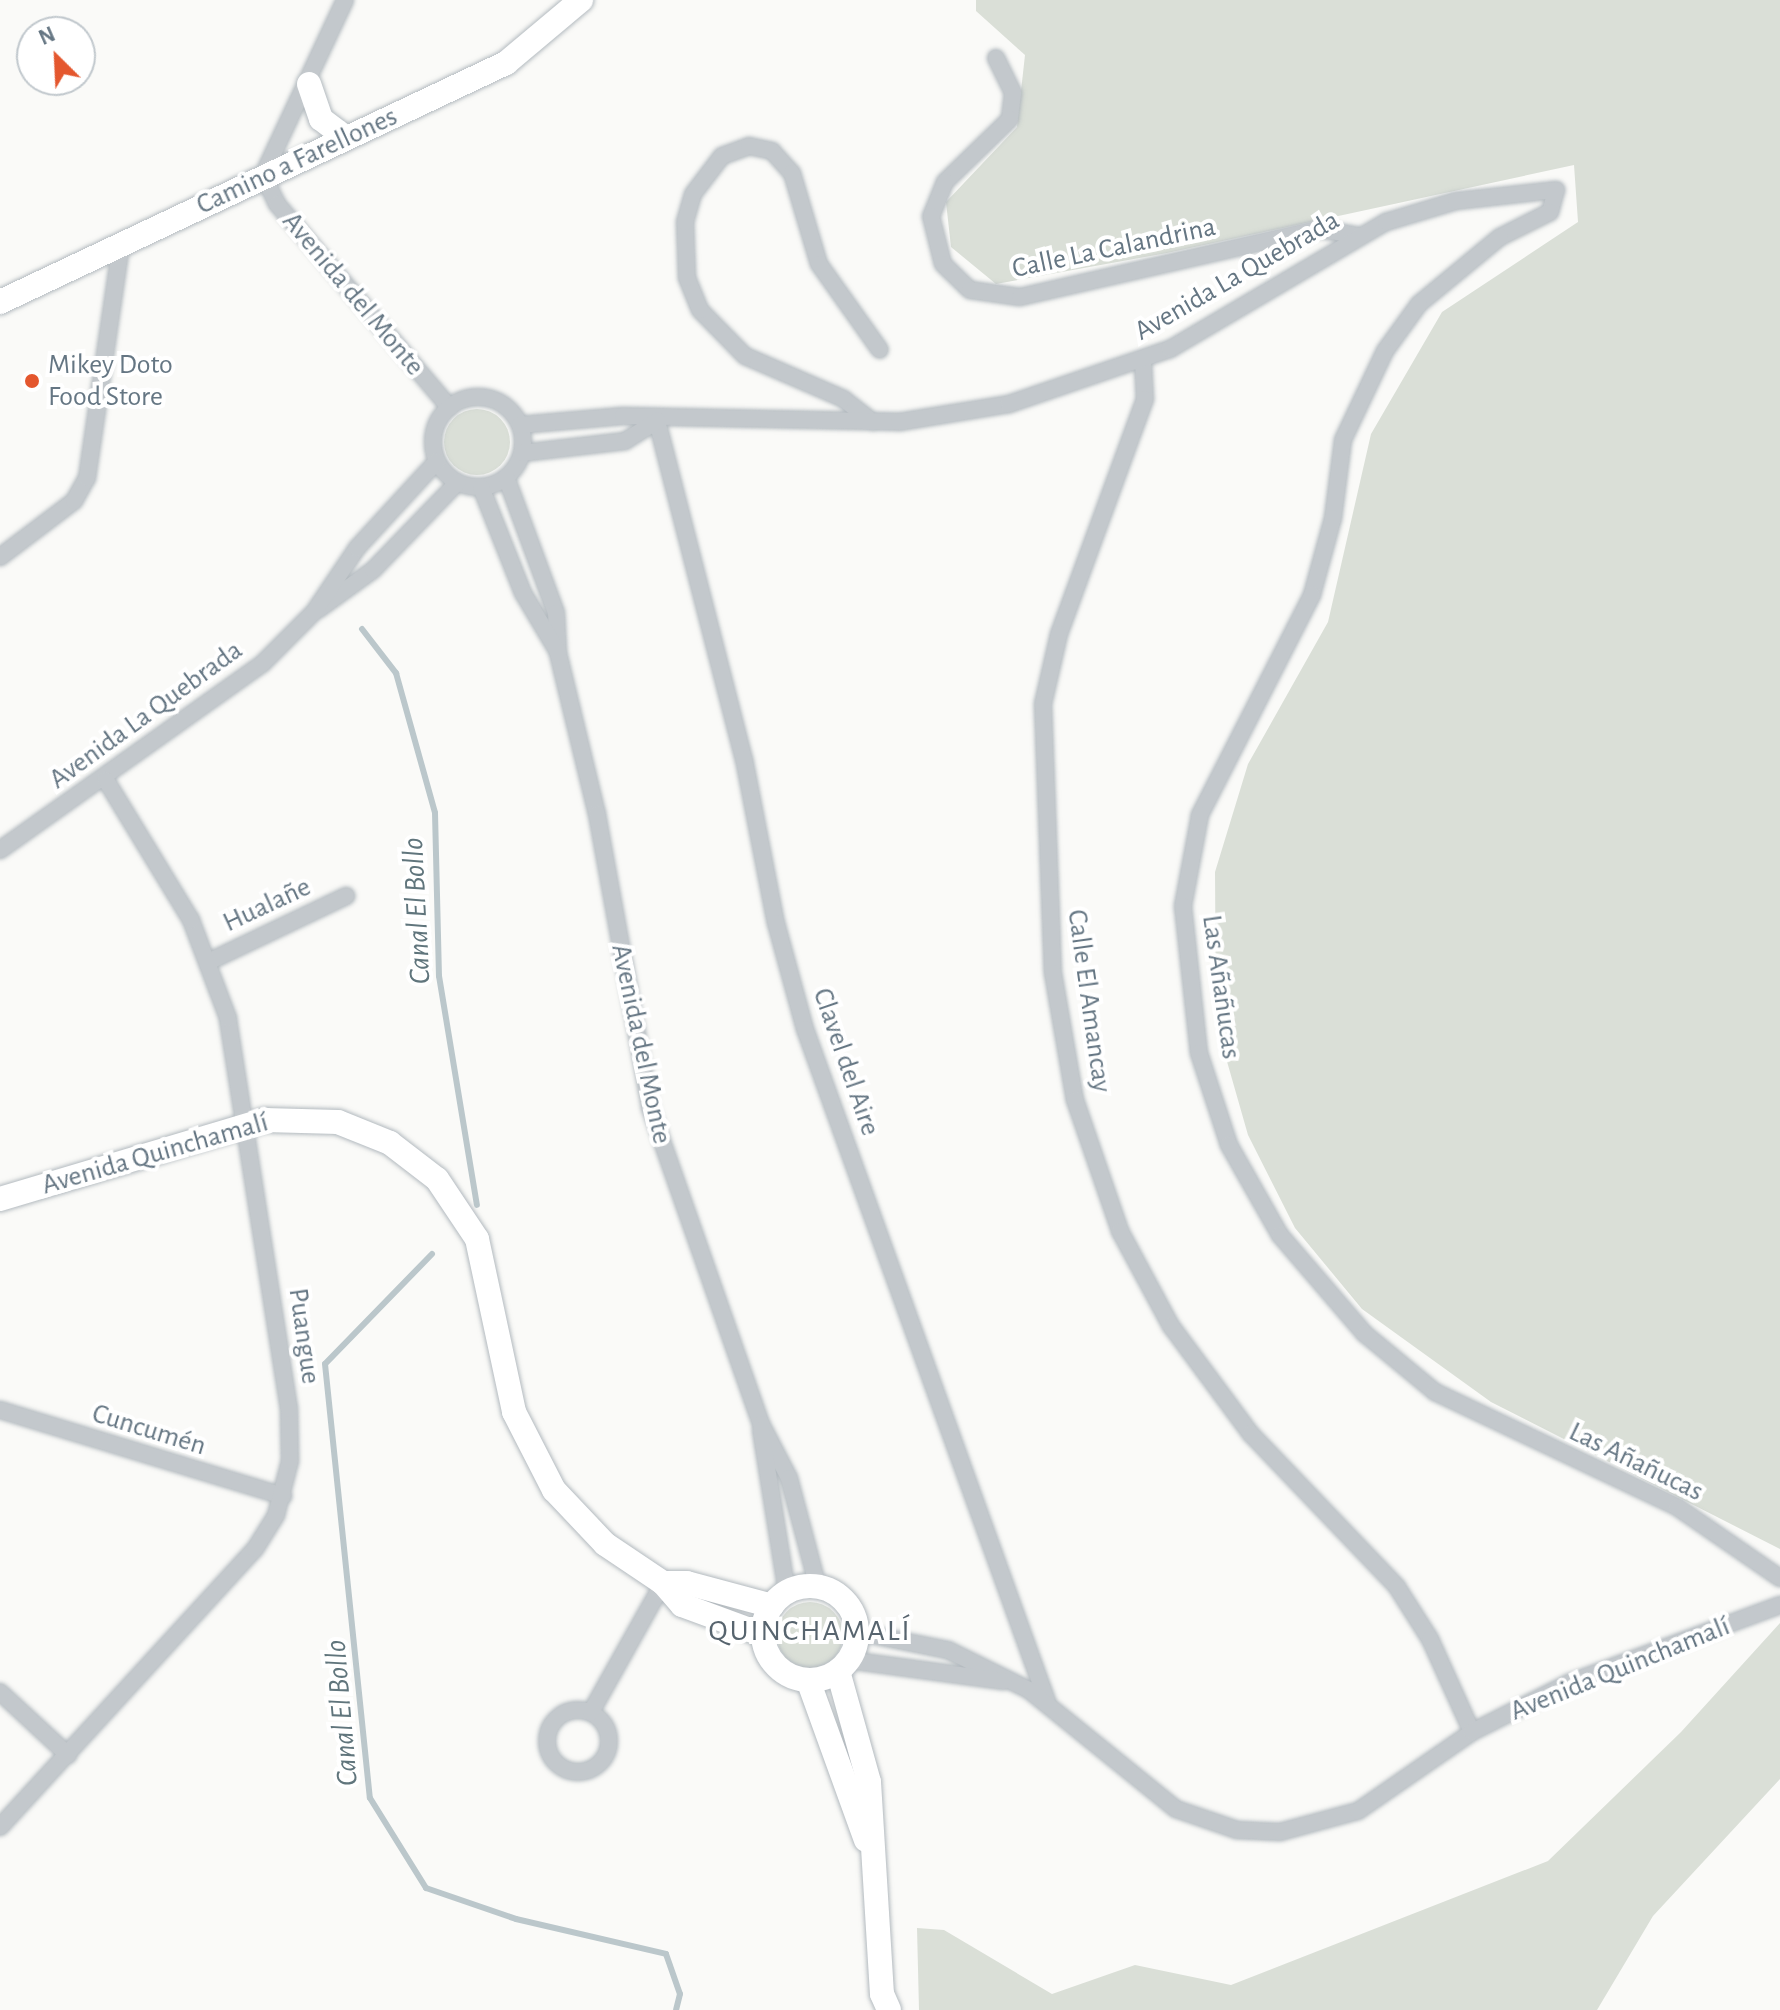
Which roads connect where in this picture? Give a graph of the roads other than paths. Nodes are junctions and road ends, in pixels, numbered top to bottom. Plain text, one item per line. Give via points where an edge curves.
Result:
1 (345, 0) edge
2 (581, 0) edge
3 (996, 58) dead end
4 (309, 84) junction
5 (345, 137) junction
6 (263, 175) junction
7 (1556, 190) joint
8 (1358, 236) junction
9 (121, 244) junction
10 (0, 302) edge
11 (880, 350) dead end
12 (1143, 362) junction
13 (450, 408) junction
14 (657, 421) junction
15 (873, 422) junction
16 (520, 425) junction
17 (522, 453) junction
18 (437, 461) junction
19 (506, 477) junction
20 (458, 482) junction
21 (481, 487) junction
22 (0, 557) edge
23 (314, 612) junction
24 (558, 653) junction
25 (106, 780) junction
26 (0, 850) edge
27 (346, 896) dead end
28 (210, 961) junction
29 (246, 1123) junction
30 (0, 1199) edge
31 (0, 1410) edge
32 (761, 1424) junction
33 (283, 1496) junction
34 (1780, 1578) edge
35 (663, 1583) junction
36 (818, 1587) junction
37 (780, 1599) junction
38 (1780, 1605) edge
39 (857, 1632) junction
40 (763, 1635) junction
41 (843, 1666) junction
42 (808, 1680) junction
43 (1010, 1681) junction
44 (0, 1692) edge
45 (1047, 1701) junction
46 (591, 1712) dead end
47 (1472, 1732) junction
48 (68, 1755) junction
49 (0, 1827) edge
50 (871, 1850) junction
51 (883, 2005) edge

1 - 4 street
2 - 5 street, Camino a Farellones via 506,63
3 - 8 street, Calle La Calandrina via 1013,93 1010,119 945,182 931,216 943,264 970,290 1020,297 1320,229
4 - 5 street via 321,119
4 - 6 street
5 - 6 street, Camino a Farellones
6 - 9 street, Camino a Farellones
6 - 13 street, Avenida del Monte via 277,204
7 - 8 street, Avenida La Quebrada via 1435,205
7 - 34 street, Las Añañucas via 1550,212 1500,237 1419,304 1385,351 1343,440 1333,518 1312,595 1200,815 1183,906 1197,1040 1229,1145 1280,1235 1365,1334 1435,1392 1677,1507
8 - 12 street, Avenida La Quebrada
9 - 10 street, Camino a Farellones
9 - 22 street via 84,487
11 - 15 street via 819,264 792,173 772,151 749,146 722,156 693,194 685,222 687,278 700,310 745,356 844,399
12 - 15 street, Avenida La Quebrada via 1009,404
12 - 47 street, Calle El Amancay via 1145,399 1059,634 1042,714 1053,973 1075,1100 1120,1231 1171,1326 1251,1434 1397,1587 1430,1639
13 - 16 street via 468,399 489,399
13 - 18 street via 436,427
14 - 15 street, Avenida La Quebrada via 773,417
14 - 16 street, Avenida La Quebrada via 623,416
14 - 17 street, Avenida La Quebrada via 625,441
14 - 45 street, Clavel del Aire via 744,759 776,923 805,1029
16 - 17 street
17 - 19 street
18 - 20 street
18 - 23 street, Avenida La Quebrada via 364,539
19 - 21 street
19 - 24 street, Avenida del Monte via 549,588
20 - 21 street
20 - 23 street, Avenida La Quebrada via 381,563
21 - 24 street, Avenida del Monte via 523,593
23 - 25 street, Avenida La Quebrada via 223,697
24 - 32 street, Avenida del Monte via 597,814 650,1107
25 - 26 street, Avenida La Quebrada
25 - 28 street, Puangue
27 - 28 street, Hualañe
28 - 29 street, Puangue via 234,1042
29 - 30 street, Avenida Quinchamalí
29 - 33 street, Puangue via 289,1409
29 - 35 street, Avenida Quinchamalí via 300,1118 356,1128 405,1152 437,1179 483,1256 508,1392 530,1452 587,1527
31 - 33 street, Cuncumén
32 - 36 street, Avenida del Monte via 789,1478
32 - 37 street, Avenida del Monte
33 - 48 street, Puangue via 255,1549
35 - 37 street
35 - 40 street, Avenida Quinchamalí via 689,1610
35 - 46 street
36 - 37 street
36 - 39 street via 841,1598
37 - 40 street
38 - 47 street, Avenida Quinchamalí via 1594,1673
39 - 41 street
39 - 43 street, Avenida Quinchamalí via 948,1650
40 - 42 street via 777,1667
41 - 42 street
41 - 43 street, Avenida Quinchamalí
41 - 50 street via 869,1782
42 - 50 street
43 - 45 street, Avenida Quinchamalí
44 - 48 street
45 - 47 street, Avenida Quinchamalí via 1156,1798 1216,1826 1258,1833 1301,1830 1358,1811
48 - 49 street, Puangue
50 - 51 street

